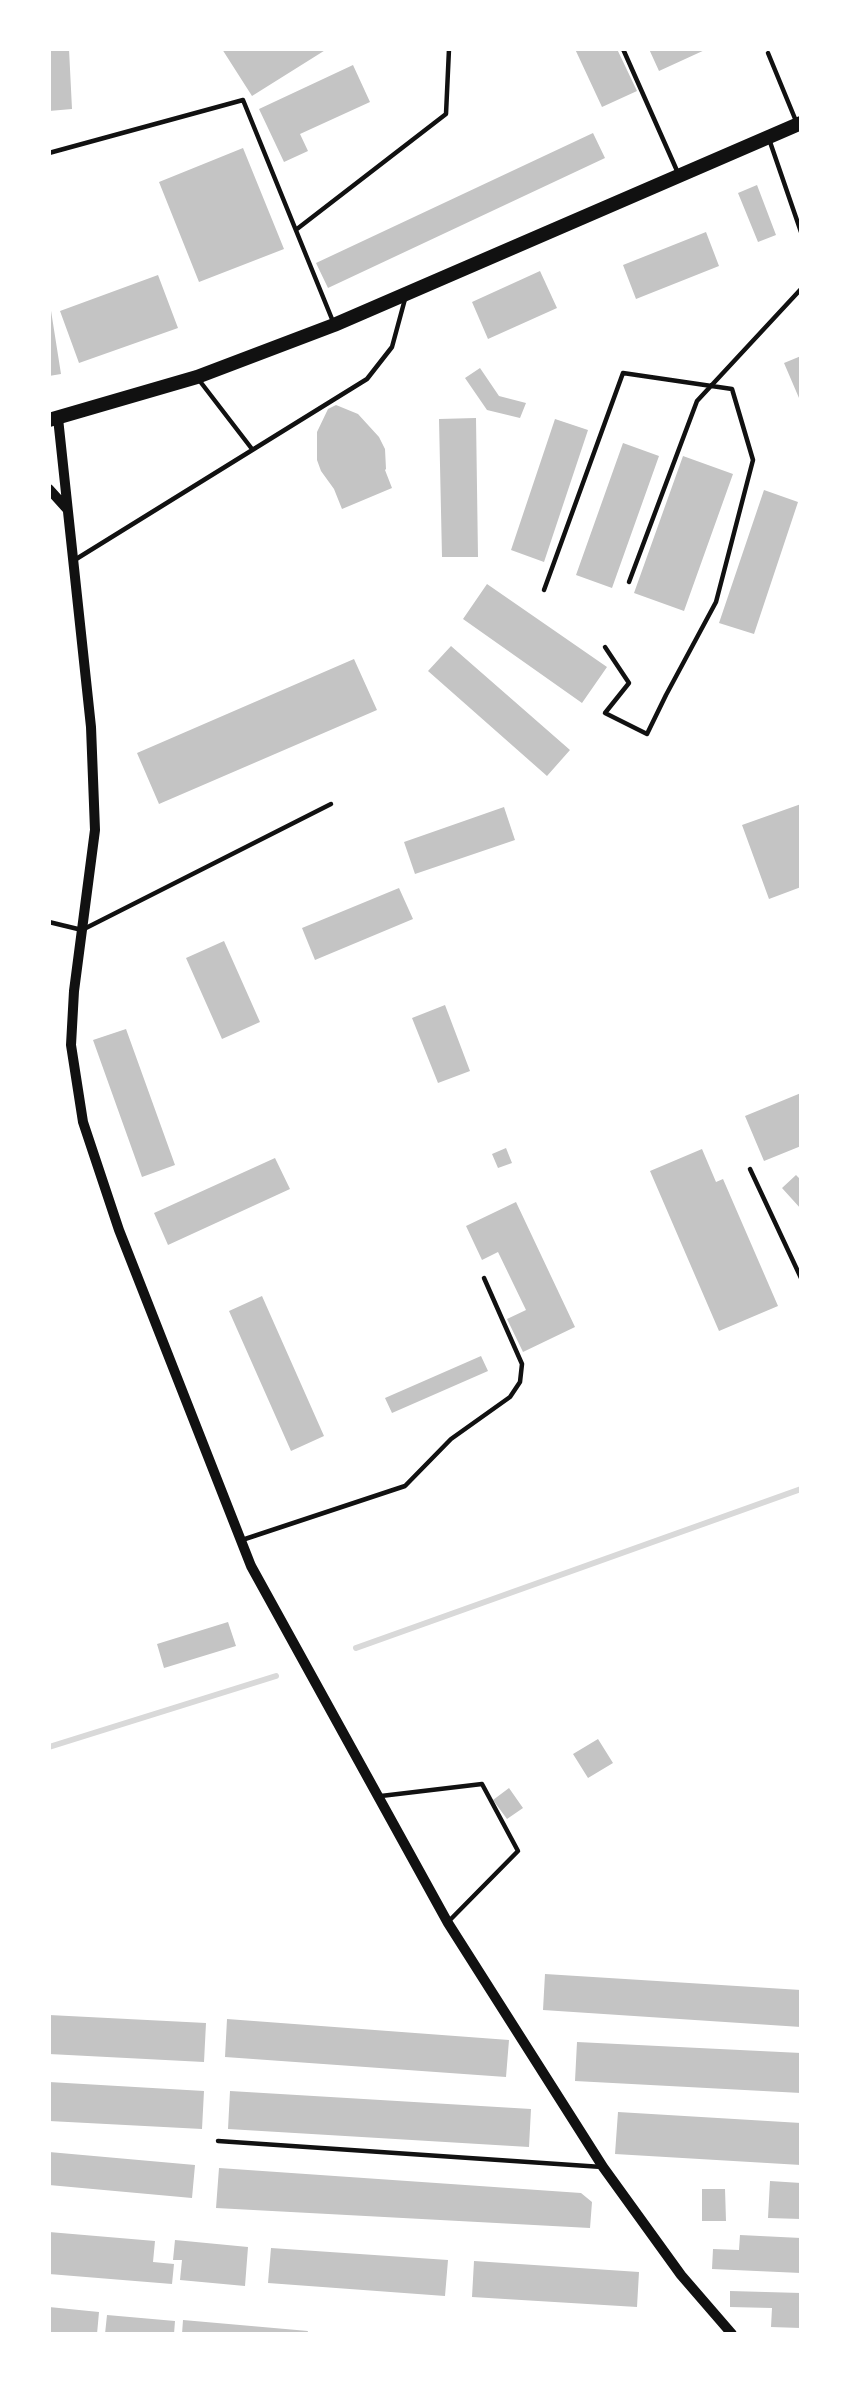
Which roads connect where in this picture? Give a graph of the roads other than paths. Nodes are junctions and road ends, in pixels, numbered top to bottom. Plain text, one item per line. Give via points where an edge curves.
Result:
1 (449, 49) edge
2 (623, 49) edge
3 (768, 54) dead end
4 (799, 124) edge
5 (769, 138) junction
6 (49, 153) edge
7 (680, 177) junction
8 (297, 229) junction
9 (801, 232) edge
10 (801, 289) edge
11 (407, 295) junction
12 (334, 324) junction
13 (197, 377) junction
14 (711, 386) junction
15 (53, 419) edge
16 (252, 449) junction
17 (49, 489) edge
18 (67, 509) junction
19 (72, 562) junction
20 (629, 582) dead end
21 (544, 590) dead end
22 (605, 648) dead end
23 (331, 804) dead end
24 (49, 922) edge
25 (82, 930) junction
26 (750, 1169) dead end
27 (484, 1278) dead end
28 (801, 1278) edge
29 (241, 1540) junction
30 (378, 1796) junction
31 (448, 1923) junction
32 (218, 2141) dead end
33 (603, 2167) junction
34 (732, 2334) edge

1 - 8 lane via 446,114
2 - 7 lane
3 - 4 lane
4 - 5 main road
5 - 7 main road
5 - 9 lane
6 - 8 lane via 243,100
7 - 11 main road
8 - 12 lane
10 - 14 lane
11 - 12 main road
11 - 16 lane via 391,346 367,379
12 - 13 main road
13 - 15 main road
13 - 16 lane
14 - 20 lane via 697,401
14 - 21 lane via 623,373
14 - 22 lane via 732,389 753,460 716,602 647,734 605,713 629,682
15 - 18 street
16 - 19 lane
17 - 18 street
18 - 19 street
19 - 25 street via 91,727 95,830
23 - 25 lane
24 - 25 lane
25 - 29 street via 71,1045 83,1122 119,1230
26 - 28 lane
27 - 29 lane via 522,1364 520,1382 510,1397 451,1439 405,1486
29 - 30 street
30 - 31 street
30 - 31 lane via 482,1784 519,1851
31 - 33 street
32 - 33 lane
33 - 34 street via 681,2275

